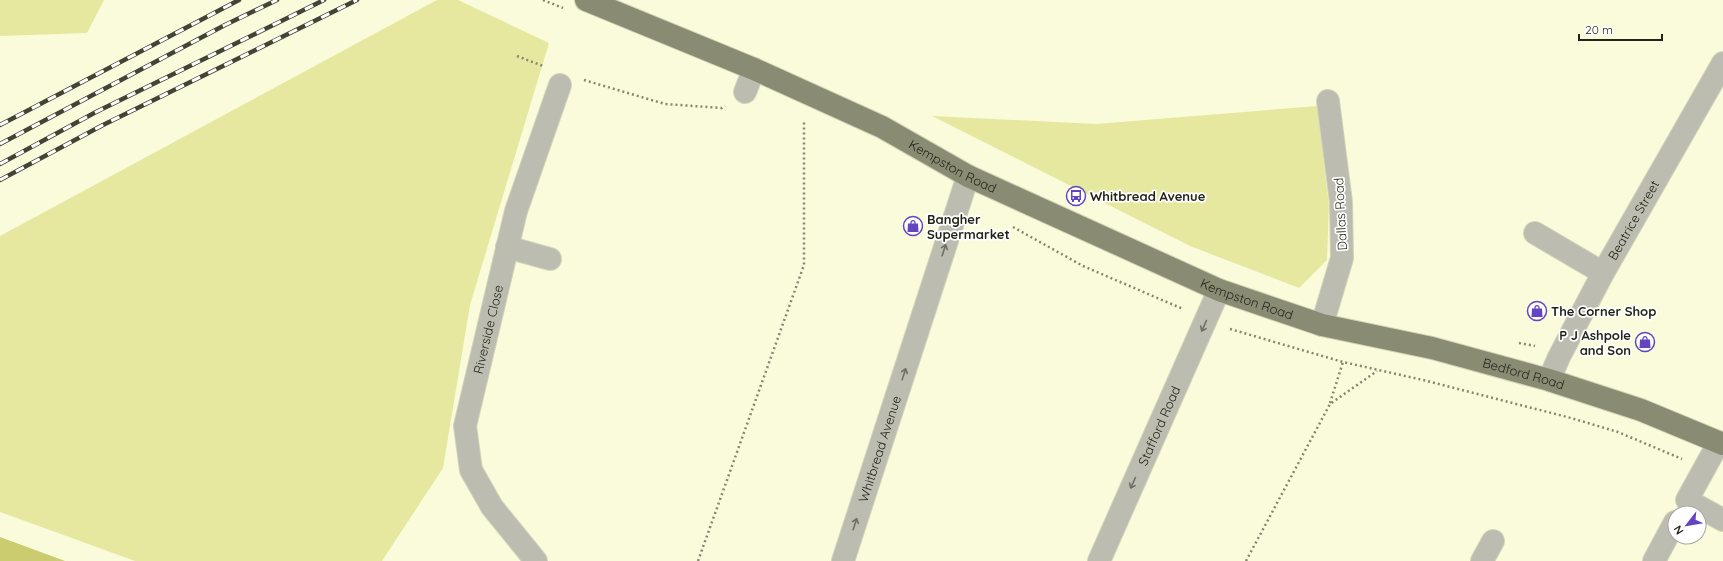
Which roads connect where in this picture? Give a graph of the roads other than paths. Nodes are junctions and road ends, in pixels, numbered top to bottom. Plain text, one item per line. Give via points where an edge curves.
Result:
1 (586, 0) edge
2 (1723, 63) edge
3 (754, 69) junction
4 (570, 81) road end
5 (745, 92) road end
6 (1328, 101) dead end
7 (968, 176) junction
8 (1535, 233) dead end
9 (507, 247) junction
10 (550, 259) dead end
11 (1603, 273) junction
12 (1219, 290) junction
13 (1322, 325) junction
14 (1549, 380) junction
15 (1721, 443) edge
16 (1684, 505) edge
17 (1707, 514) edge
18 (1723, 520) edge
19 (1667, 537) edge
20 (1493, 541) dead end
21 (536, 561) edge
22 (843, 561) edge
23 (1099, 561) edge
24 (1482, 561) edge
25 (1654, 561) edge

1 - 3 main road, Kempston Road
2 - 11 street, Beatrice Street
3 - 5 street
3 - 7 main road, Kempston Road via 882,127
4 - 9 street, Riverside Close via 516,211
6 - 13 street, Dallas Road via 1341,202 1342,258
7 - 12 main road, Kempston Road
22 -> 7 street, Whitbread Avenue
8 - 11 street
9 - 10 street
9 - 21 street, Riverside Close via 465,426 471,470 492,507
11 - 14 street, Beatrice Street
12 - 13 main road, Kempston Road
12 -> 23 street, Stafford Road
13 - 14 main road, Bedford Road via 1432,348
14 - 15 main road, Bedford Road via 1641,410
15 - 16 street, Bedford Road
17 - 18 street, Bedford Road
19 - 25 street
20 - 24 street

